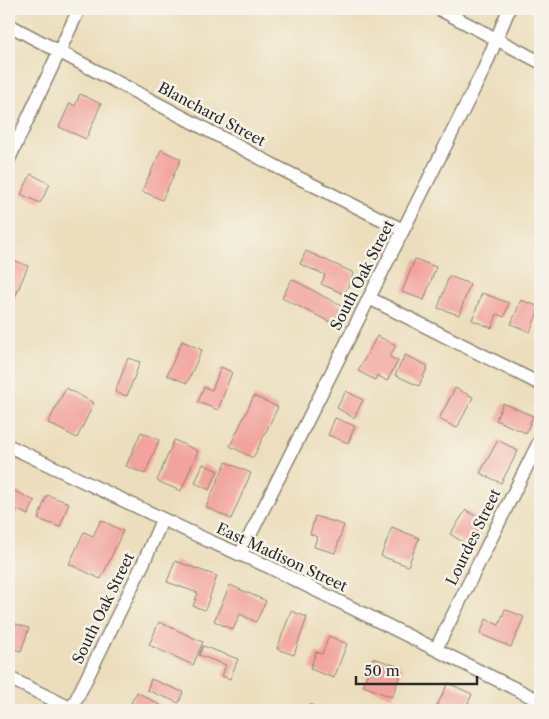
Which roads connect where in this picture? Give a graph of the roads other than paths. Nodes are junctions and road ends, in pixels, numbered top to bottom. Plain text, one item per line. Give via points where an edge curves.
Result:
1 (79, 9) edge
2 (439, 9) edge
3 (510, 9) edge
4 (9, 25) edge
5 (497, 40) junction
6 (59, 50) junction
7 (540, 62) edge
8 (9, 159) edge
9 (403, 230) junction
10 (369, 298) junction
11 (540, 384) edge
12 (540, 440) edge
13 (9, 446) edge
14 (162, 520) junction
15 (240, 555) junction
16 (436, 649) junction
17 (9, 678) edge
18 (540, 701) edge
19 (71, 709) edge

1 - 6 street
2 - 5 street
3 - 5 street, South Oak Street
4 - 6 street, Blanchard Street
5 - 7 street
5 - 9 street, South Oak Street
6 - 8 street
6 - 9 street, Blanchard Street via 175,114
9 - 10 street, South Oak Street
10 - 11 street
10 - 15 street, South Oak Street
12 - 16 street, Lourdes Street
13 - 14 street, East Madison Street
14 - 15 street, East Madison Street
14 - 19 street, South Oak Street
15 - 16 street, East Madison Street
16 - 18 street, East Madison Street
17 - 19 street

